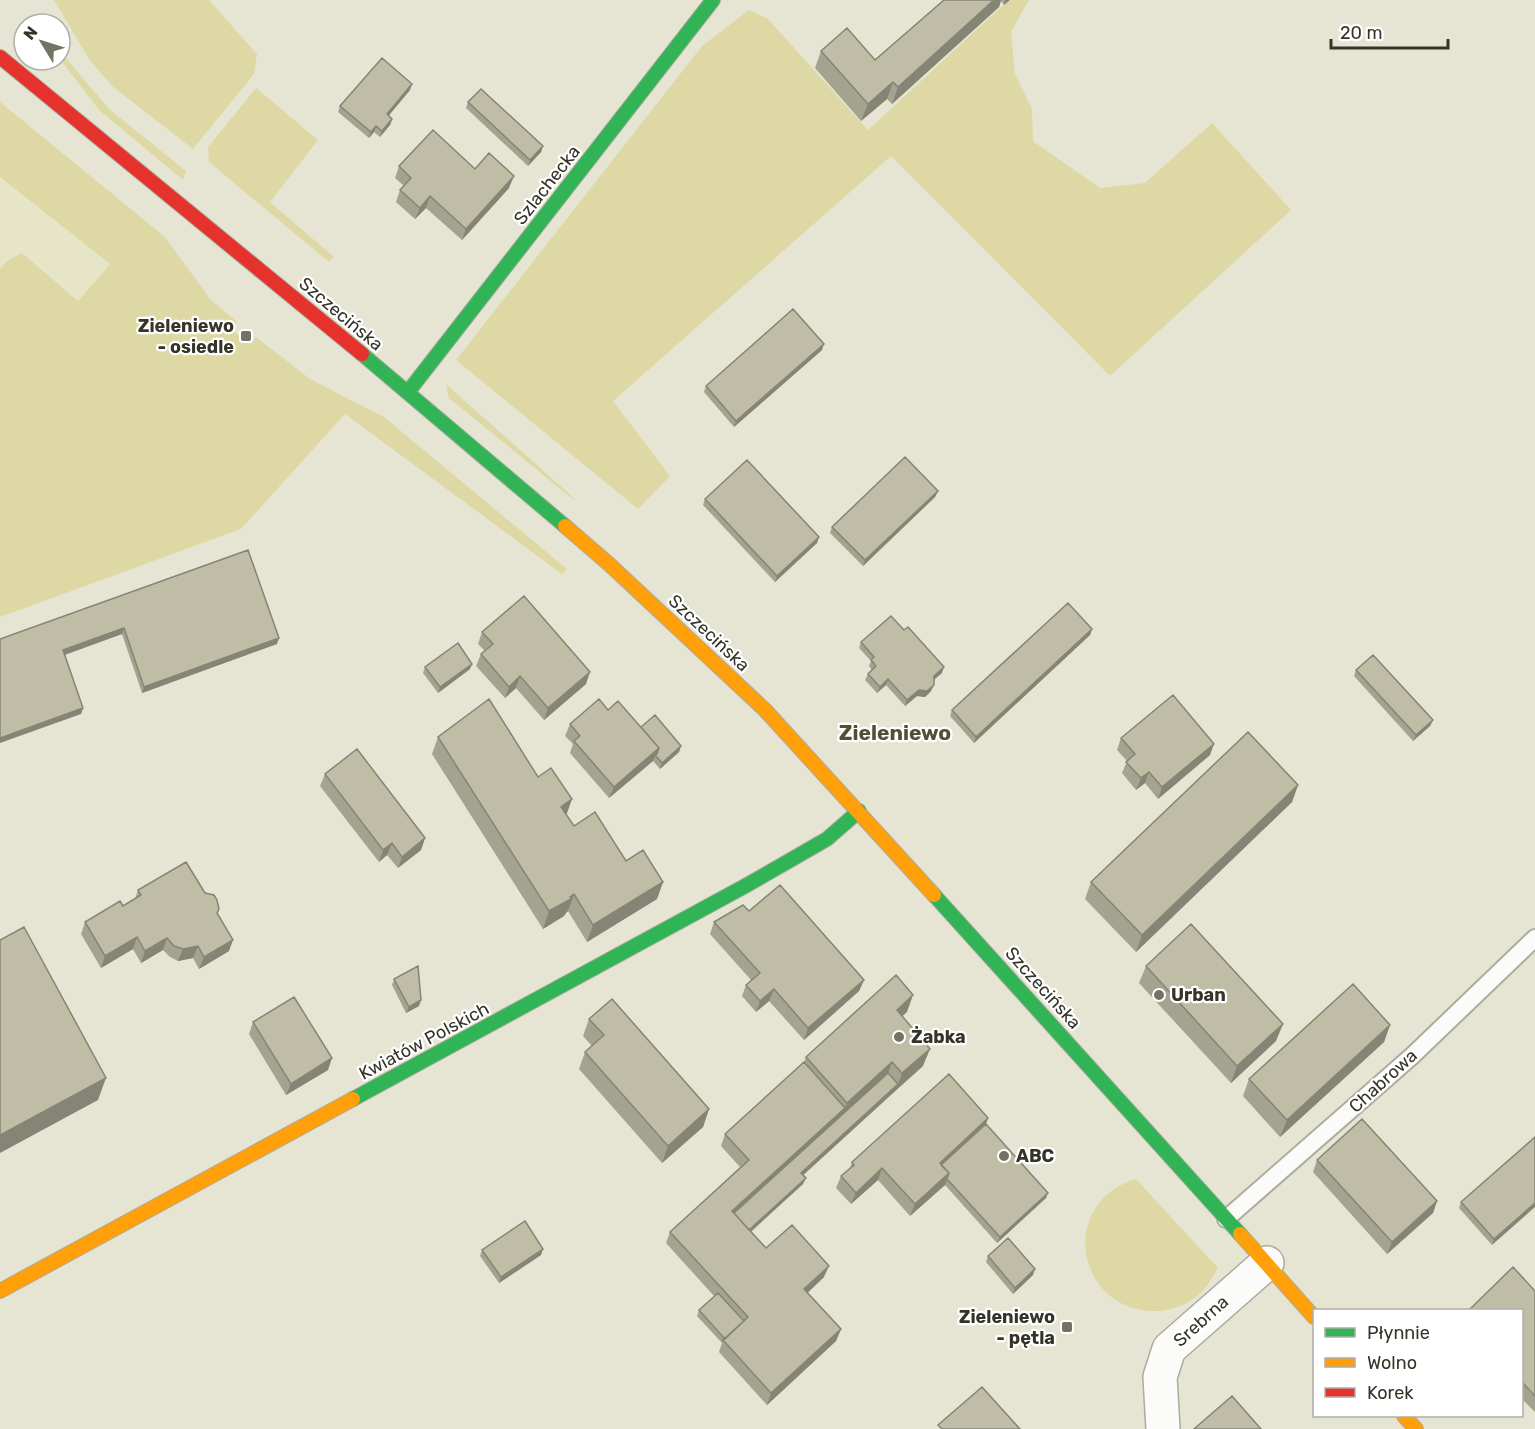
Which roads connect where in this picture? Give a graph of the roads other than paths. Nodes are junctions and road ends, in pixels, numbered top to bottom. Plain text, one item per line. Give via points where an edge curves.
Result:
1 (713, 0) edge
2 (0, 57) edge
3 (408, 392) junction
4 (859, 811) junction
5 (1535, 938) edge
6 (1226, 1219) junction
7 (1267, 1263) junction
8 (0, 1291) edge
9 (1313, 1316) edge
10 (1405, 1417) edge
11 (1163, 1429) edge
12 (1416, 1429) edge

1 - 3 street, Szlachecka
2 - 3 street, Szczecińska
3 - 4 street, Szczecińska via 610,565 765,710
4 - 6 street, Szczecińska
4 - 8 street, Kwiatów Polskich via 826,839 747,885
5 - 6 lane, Chabrowa via 1412,1056
6 - 7 street, Szczecińska
7 - 9 street, Szczecińska
7 - 11 street, Srebrna via 1169,1349 1160,1377
10 - 12 street

